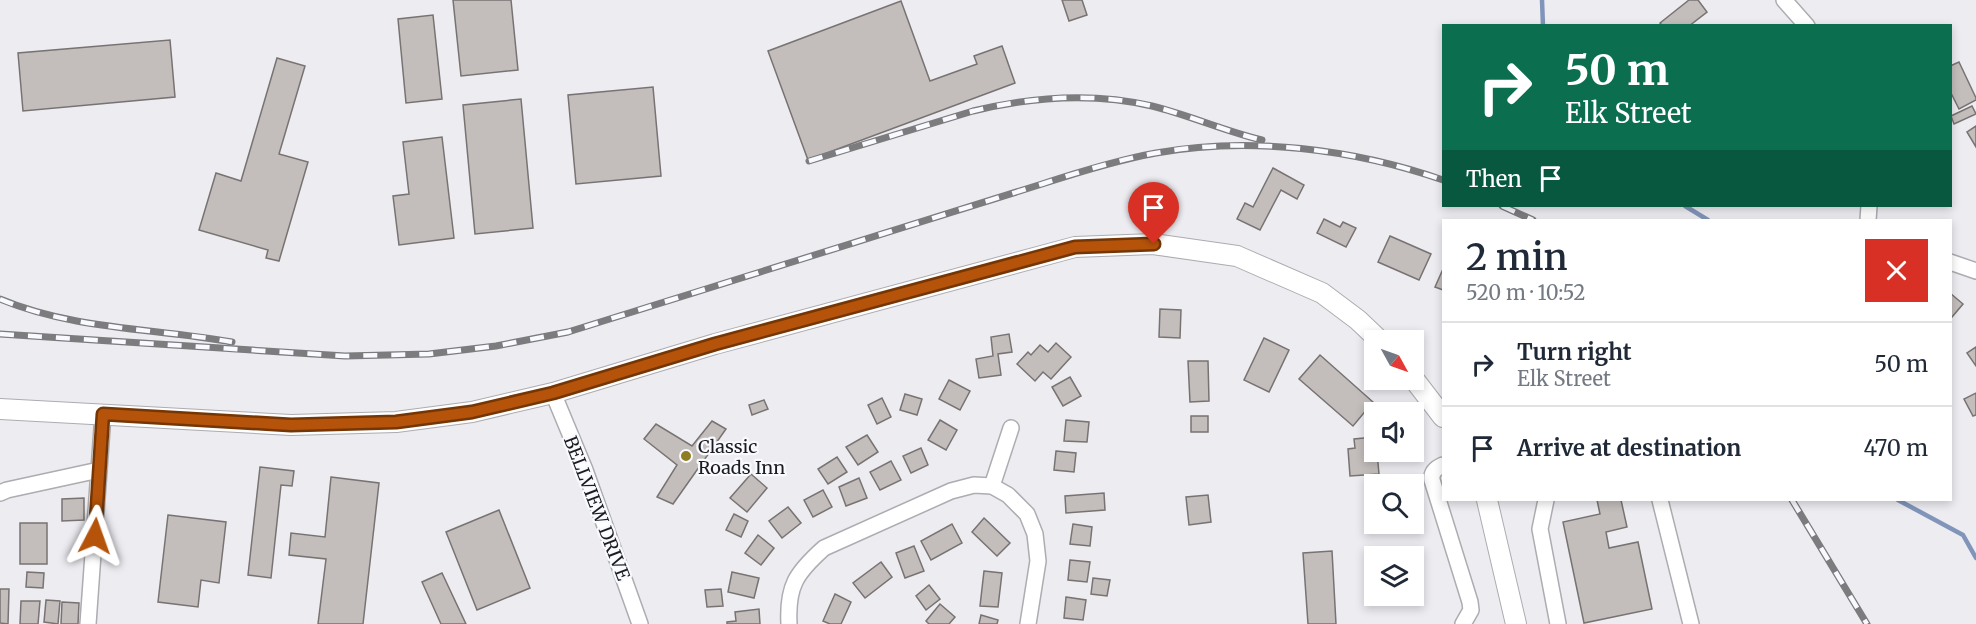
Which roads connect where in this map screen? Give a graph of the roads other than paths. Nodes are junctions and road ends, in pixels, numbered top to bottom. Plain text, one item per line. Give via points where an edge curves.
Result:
1 (1784, 0) edge
2 (1799, 6) edge
3 (1806, 24) edge
4 (1952, 263) edge
5 (1976, 271) edge
6 (1368, 330) edge
7 (1422, 390) edge
8 (553, 393) junction
9 (0, 409) edge
10 (103, 414) junction
11 (1442, 416) edge
12 (1011, 428) dead end
13 (1442, 465) edge
14 (99, 470) junction
15 (992, 486) junction
16 (0, 494) edge
17 (1487, 501) edge
18 (1546, 501) edge
19 (1660, 501) edge
20 (1688, 623) edge
21 (88, 624) edge
22 (640, 624) edge
23 (789, 624) edge
24 (1028, 624) edge
25 (1463, 624) edge
26 (1516, 624) edge
27 (1557, 624) edge

1 - 2 street
2 - 3 street
4 - 5 street
6 - 8 main road via 1322,293 1237,256 1154,244 1075,247 715,344
7 - 11 main road
8 - 10 main road via 472,412 396,422 291,425
8 - 22 street, BELLVIEW DRIVE
9 - 10 main road
10 - 14 street
12 - 15 street
13 - 25 street via 1436,468 1432,480 1470,602 1471,610
14 - 16 street
14 - 21 street
15 - 23 street via 974,485 951,491 824,548 807,563 792,586
15 - 24 street via 1027,514 1035,534 1038,561
17 - 26 main road
18 - 27 street via 1540,530
19 - 20 street

